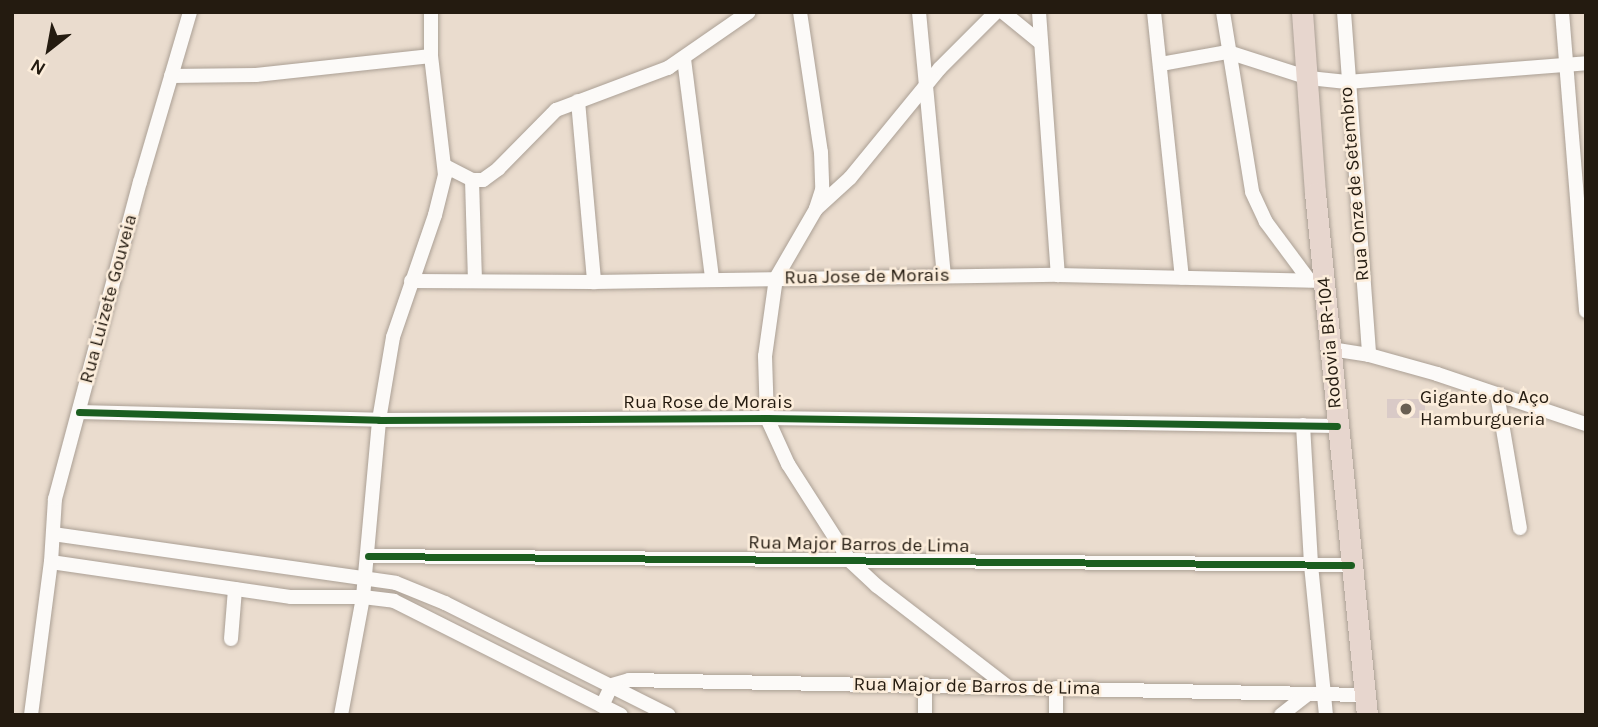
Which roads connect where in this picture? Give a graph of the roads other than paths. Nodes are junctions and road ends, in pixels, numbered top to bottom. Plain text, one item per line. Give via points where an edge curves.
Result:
1 (190, 12) edge
2 (431, 12) edge
3 (749, 12) edge
4 (800, 12) edge
5 (919, 12) edge
6 (996, 12) edge
7 (1003, 12) edge
8 (1039, 12) edge
9 (1154, 12) edge
10 (1223, 12) edge
11 (1302, 12) edge
12 (1344, 12) edge
13 (1562, 12) edge
14 (1041, 43) junction
15 (1228, 52) junction
16 (431, 56) junction
17 (684, 59) junction
18 (1586, 63) edge
19 (1161, 64) junction
20 (1568, 64) junction
21 (171, 76) junction
22 (1309, 78) junction
23 (1347, 82) junction
24 (926, 83) junction
25 (578, 101) junction
26 (445, 166) junction
27 (1581, 176) edge
28 (472, 180) junction
29 (816, 209) junction
30 (1058, 275) junction
31 (944, 276) junction
32 (776, 278) junction
33 (1182, 278) junction
34 (475, 279) junction
35 (712, 279) junction
36 (1316, 280) junction
37 (411, 281) junction
38 (594, 282) junction
39 (1585, 284) edge
40 (1586, 311) edge
41 (1331, 349) junction
42 (1369, 355) junction
43 (1497, 394) junction
44 (79, 412) junction
45 (767, 418) junction
46 (379, 420) junction
47 (1586, 424) edge
48 (1303, 425) junction
49 (1337, 426) junction
50 (1520, 528) dead end
51 (53, 534) junction
52 (368, 556) junction
53 (850, 561) junction
54 (51, 562) junction
55 (1311, 565) junction
56 (1351, 565) junction
57 (365, 578) junction
58 (234, 589) junction
59 (363, 597) junction
60 (231, 639) dead end
61 (925, 684) junction
62 (612, 685) junction
63 (1007, 686) junction
64 (1056, 688) junction
65 (1307, 695) junction
66 (1323, 695) junction
67 (1366, 705) edge
68 (602, 706) junction
69 (343, 714) edge
70 (31, 715) edge
71 (621, 715) edge
72 (669, 715) edge
73 (925, 715) edge
74 (1056, 715) edge
75 (1281, 715) edge
76 (1326, 715) edge

1 - 21 street, Rua Luizete Gouveia
2 - 16 street
3 - 17 street
4 - 29 street via 822,167
5 - 24 street
6 - 24 street
7 - 14 street
8 - 14 street
9 - 19 street
10 - 15 street
11 - 22 highway, Rodovia BR-104
12 - 23 street, Rua Onze de Setembro
13 - 20 street
14 - 30 street
15 - 19 street
15 - 22 street
15 - 36 street via 1252,192 1266,222
16 - 21 street via 256,75
16 - 26 street
17 - 25 street
17 - 35 street
18 - 20 street
19 - 33 street
20 - 23 street
20 - 27 street
21 - 44 street, Rua Luizete Gouveia
22 - 23 street
22 - 36 highway, Rodovia BR-104
23 - 42 street, Rua Onze de Setembro
24 - 29 street via 839,191
24 - 31 street
25 - 28 street via 547,117 487,177
25 - 38 street
26 - 28 street
26 - 37 street via 440,199
27 - 39 street
28 - 34 street
29 - 32 street
30 - 31 street, Rua Jose de Morais
30 - 33 street, Rua Jose de Morais
31 - 32 street, Rua Jose de Morais
32 - 35 street, Rua Jose de Morais
32 - 45 street via 765,356
33 - 36 street, Rua Jose de Morais
34 - 37 street, Rua Jose de Morais
34 - 38 street, Rua Jose de Morais
35 - 38 street, Rua Jose de Morais
36 - 41 highway, Rodovia BR-104
37 - 46 street via 393,337
39 - 40 street
41 - 42 street
41 - 49 highway, Rodovia BR-104
42 - 43 street
43 - 47 street
43 - 50 street
44 - 46 street, Rua Rose de Morais
44 - 51 street, Rua Luizete Gouveia via 53,508
45 - 46 street, Rua Rose de Morais
45 - 48 street, Rua Rose de Morais
45 - 53 street via 788,464
46 - 52 street
48 - 49 street, Rua Rose de Morais
48 - 55 street
49 - 56 highway, Rodovia BR-104
51 - 54 street, Rua Luizete Gouveia
51 - 57 street
52 - 53 street, Rua Major Barros de Lima
52 - 57 street
53 - 55 street, Rua Major Barros de Lima
53 - 63 street
54 - 58 street
54 - 70 street, Rua Luizete Gouveia
55 - 56 street, Rua Major Barros de Lima
55 - 66 street
56 - 67 highway, Rodovia BR-104
57 - 59 street
57 - 62 street via 422,592
58 - 59 street via 302,598
58 - 60 street
59 - 68 street via 409,607
59 - 69 street
61 - 62 street, Rua Major de Barros de Lima via 629,680
61 - 63 street, Rua Major de Barros de Lima
61 - 73 street
62 - 68 street
62 - 72 street
63 - 64 street, Rua Major de Barros de Lima
64 - 65 street, Rua Major de Barros de Lima
64 - 74 street
65 - 66 street, Rua Major de Barros de Lima
65 - 75 street
66 - 67 street, Rua Major de Barros de Lima
66 - 76 street
68 - 71 street

